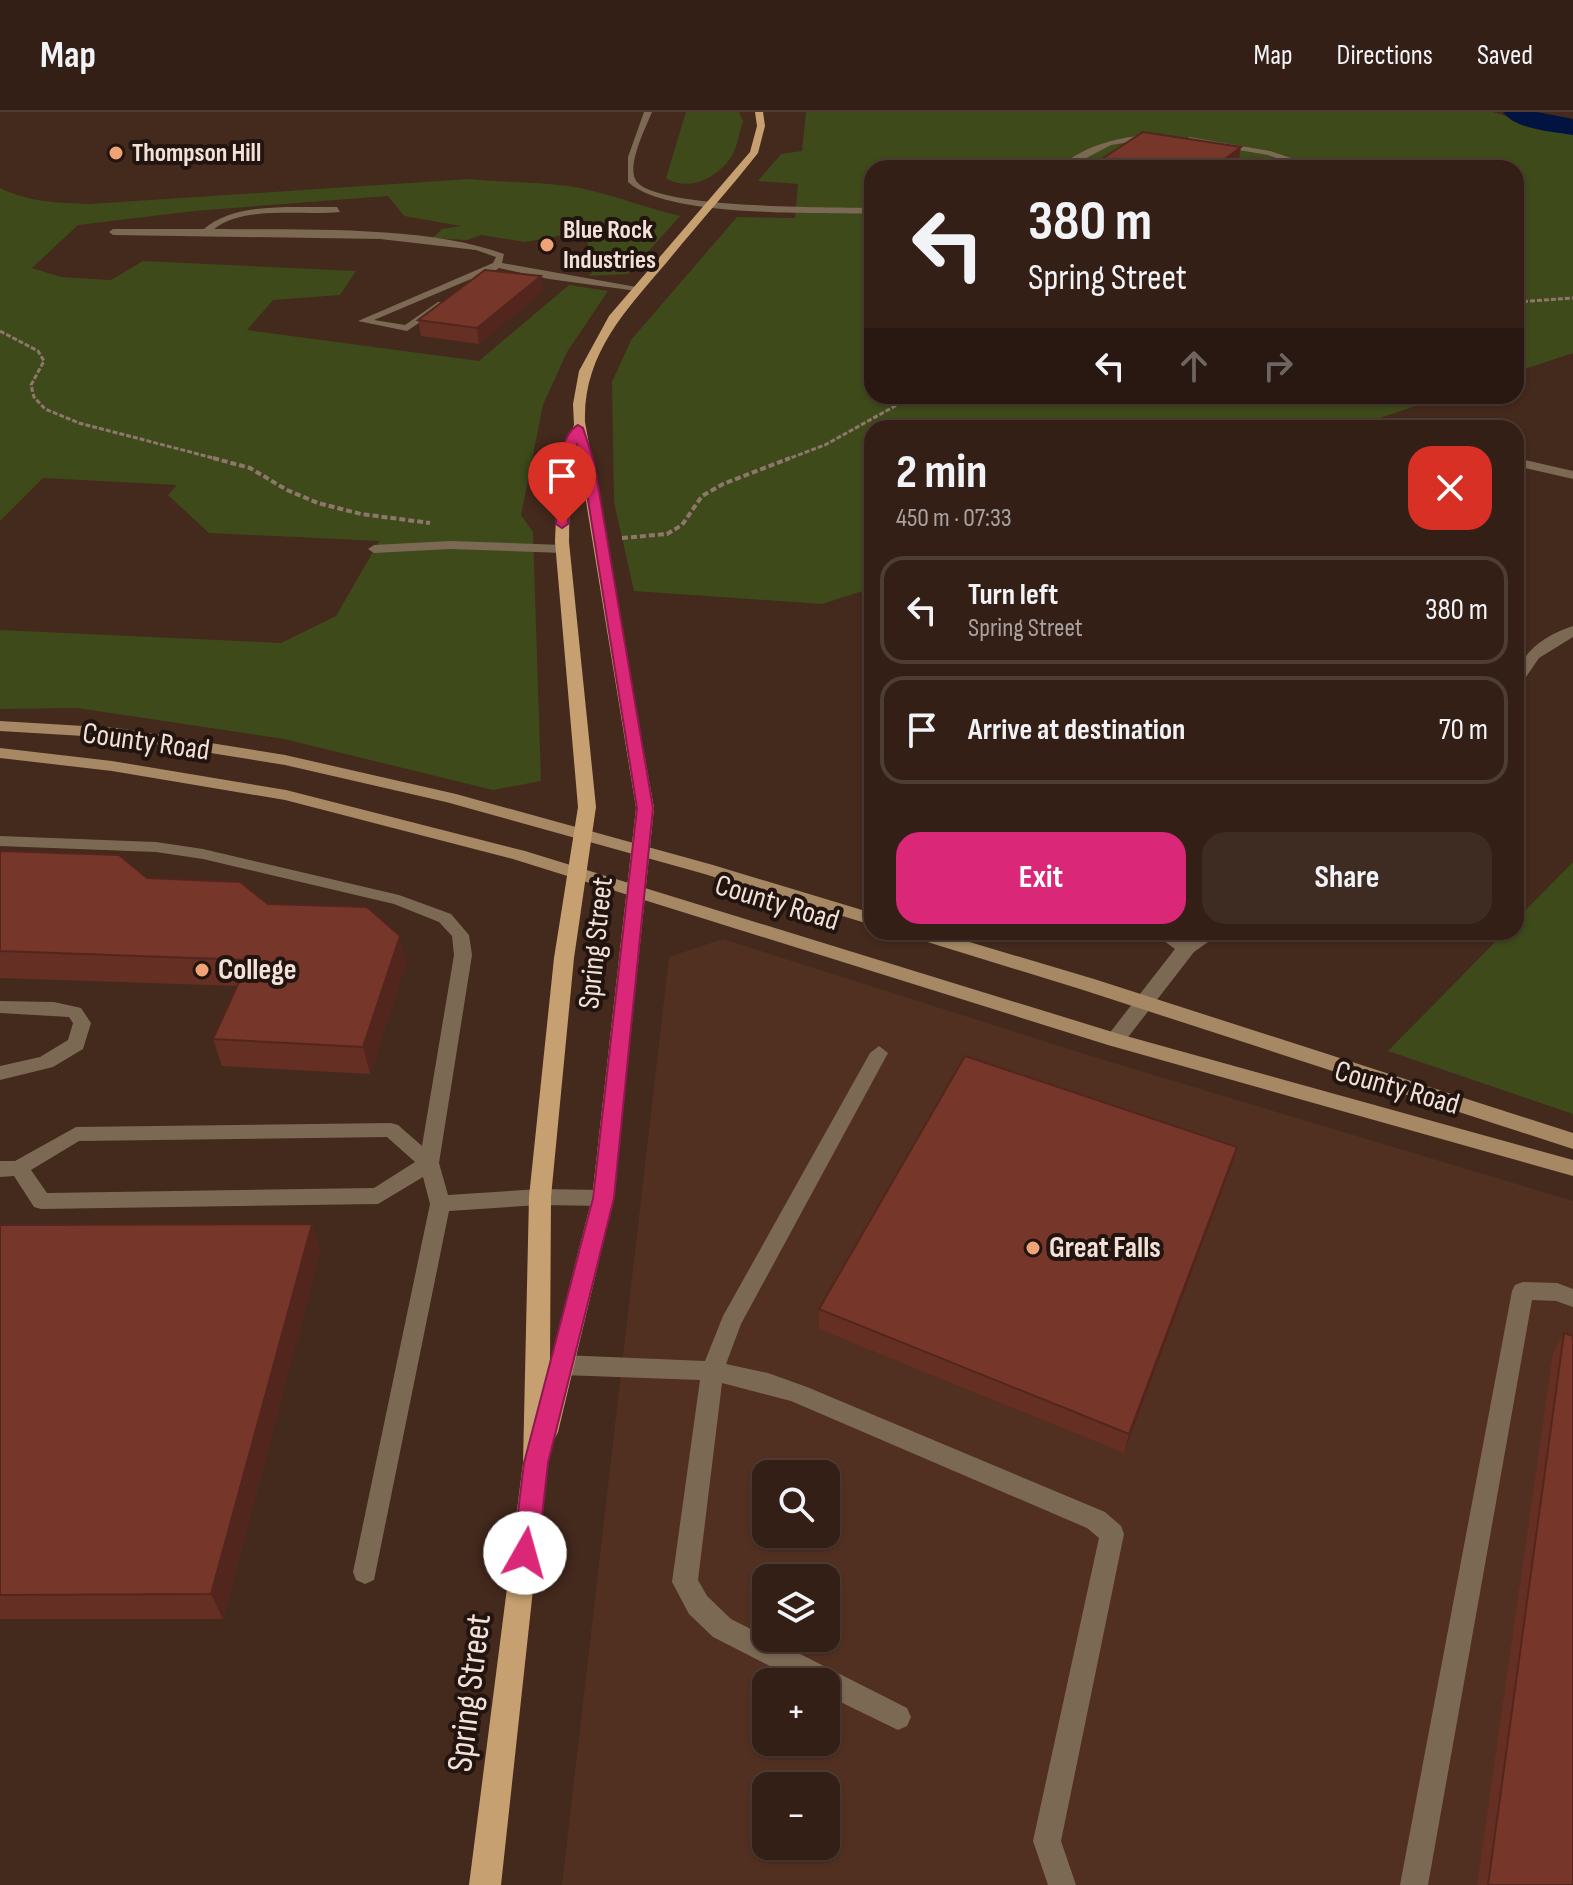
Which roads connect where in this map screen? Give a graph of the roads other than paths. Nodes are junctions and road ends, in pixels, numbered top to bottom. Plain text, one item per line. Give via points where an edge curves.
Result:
1 (648, 112) edge
2 (759, 112) edge
3 (1170, 137) edge
4 (1185, 139) edge
5 (1076, 160) edge
6 (1289, 160) edge
7 (711, 205) junction
8 (337, 210) dead end
9 (864, 211) edge
10 (208, 230) junction
11 (113, 232) dead end
12 (497, 265) junction
13 (637, 288) junction
14 (578, 428) junction
15 (1524, 464) edge
16 (1573, 475) edge
17 (374, 549) dead end
18 (563, 549) junction
19 (1573, 631) edge
20 (1524, 668) edge
21 (0, 726) edge
22 (0, 753) edge
23 (583, 835) junction
24 (0, 841) edge
25 (640, 851) junction
26 (577, 873) junction
27 (636, 891) junction
28 (864, 917) edge
29 (941, 940) edge
30 (1174, 940) edge
31 (1200, 940) edge
32 (1187, 948) junction
33 (1144, 1003) junction
34 (0, 1007) edge
35 (1115, 1040) junction
36 (879, 1053) dead end
37 (0, 1073) edge
38 (1573, 1141) edge
39 (429, 1163) junction
40 (9, 1168) edge
41 (1573, 1168) edge
42 (540, 1197) junction
43 (603, 1198) junction
44 (440, 1204) junction
45 (1573, 1298) edge
46 (562, 1365) junction
47 (712, 1371) junction
48 (536, 1463) junction
49 (365, 1572) dead end
50 (898, 1717) dead end
51 (485, 1885) edge
52 (1062, 1885) edge
53 (1414, 1885) edge

1 - 7 lane via 630,163 631,181 638,191 653,196
2 - 7 main road, Spring Street via 754,153
3 - 5 lane via 1134,136 1101,145
4 - 6 lane
7 - 9 lane
7 - 13 main road, Spring Street
8 - 10 lane via 237,216 221,219
10 - 11 lane
10 - 12 lane via 468,245 497,252
12 - 12 lane via 417,298 363,321 407,328
12 - 13 lane
13 - 14 main road, Spring Street via 596,344 577,405
14 - 18 main road, Spring Street via 564,464
14 - 25 main road, Spring Street via 645,808
15 - 16 street
17 - 18 lane
18 - 23 main road, Spring Street via 587,807
19 - 20 street via 1533,655
21 - 23 main road, County Road via 117,733 285,760
22 - 26 main road, County Road via 286,795
23 - 25 main road, County Road
23 - 26 main road, Spring Street
24 - 39 lane via 203,854 399,900 445,918 460,935 463,955
25 - 27 main road, Spring Street
25 - 28 main road, County Road
26 - 27 main road, County Road
26 - 42 main road, Spring Street
27 - 35 main road, County Road
27 - 43 main road, Spring Street
29 - 33 main road, County Road
30 - 32 street
31 - 32 street
32 - 33 street
33 - 35 street
33 - 38 main road, County Road
34 - 37 lane via 75,1012 82,1023 76,1044 46,1062
35 - 41 main road, County Road
36 - 47 lane via 731,1322
39 - 40 lane via 391,1130 76,1134
39 - 40 lane via 378,1196 41,1201
39 - 44 lane
42 - 43 lane
42 - 44 lane
42 - 48 main road, Spring Street
43 - 46 main road, Spring Street
44 - 49 lane
45 - 53 lane via 1523,1291
46 - 47 lane
46 - 48 main road, Spring Street
47 - 50 lane via 685,1582 698,1605 722,1628
47 - 52 lane via 799,1394 1096,1520 1112,1534 1047,1841
48 - 51 main road, Spring Street

